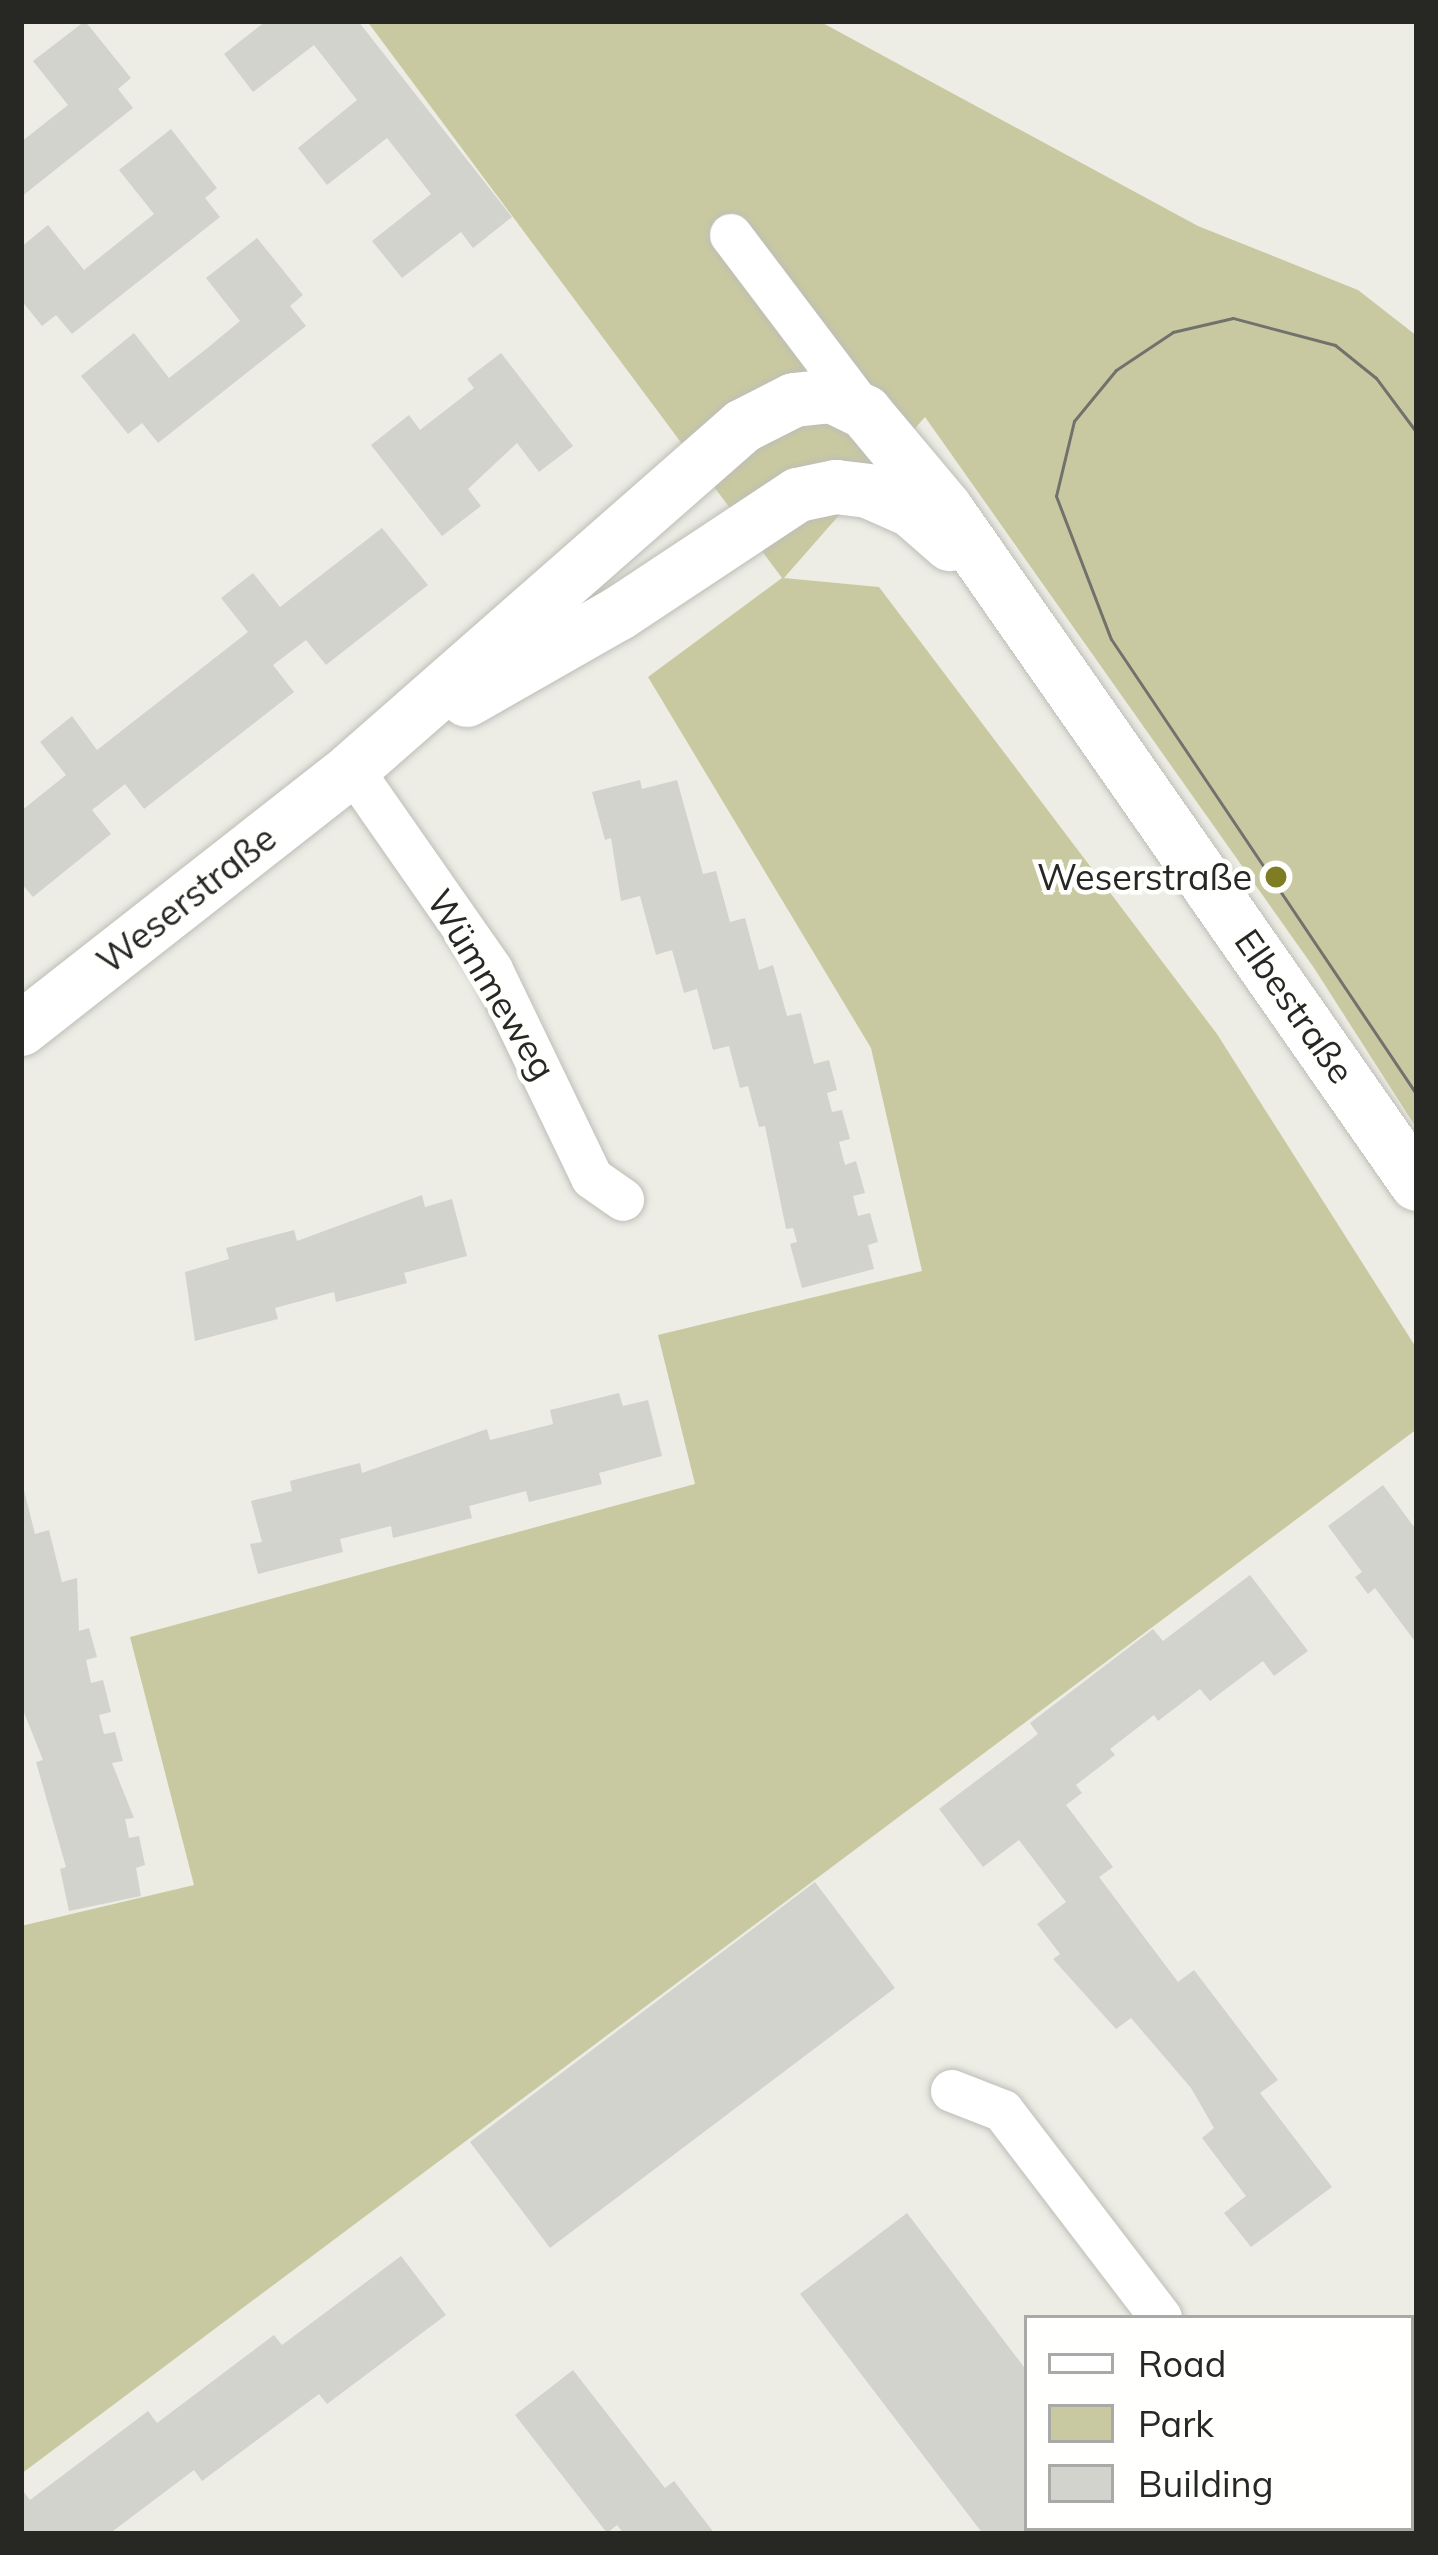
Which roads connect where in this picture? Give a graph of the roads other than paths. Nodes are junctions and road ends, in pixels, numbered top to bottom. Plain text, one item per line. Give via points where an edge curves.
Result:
1 (731, 235) dead end
2 (865, 412) junction
3 (1045, 654) junction
4 (352, 769) junction
5 (21, 1029) edge
6 (1417, 1184) edge
7 (623, 1200) dead end
8 (952, 2091) dead end
9 (1159, 2315) edge

1 - 2 street
2 - 3 street via 946,509
2 - 4 street, Weserstraße via 832,396 794,400 743,426
3 - 4 street, Weserstraße via 911,510 836,487 798,495 618,614
3 - 6 street, Elbestraße
4 - 5 street, Weserstraße
4 - 7 street, Wümmeweg via 491,970 592,1178
8 - 9 street via 1004,2111

